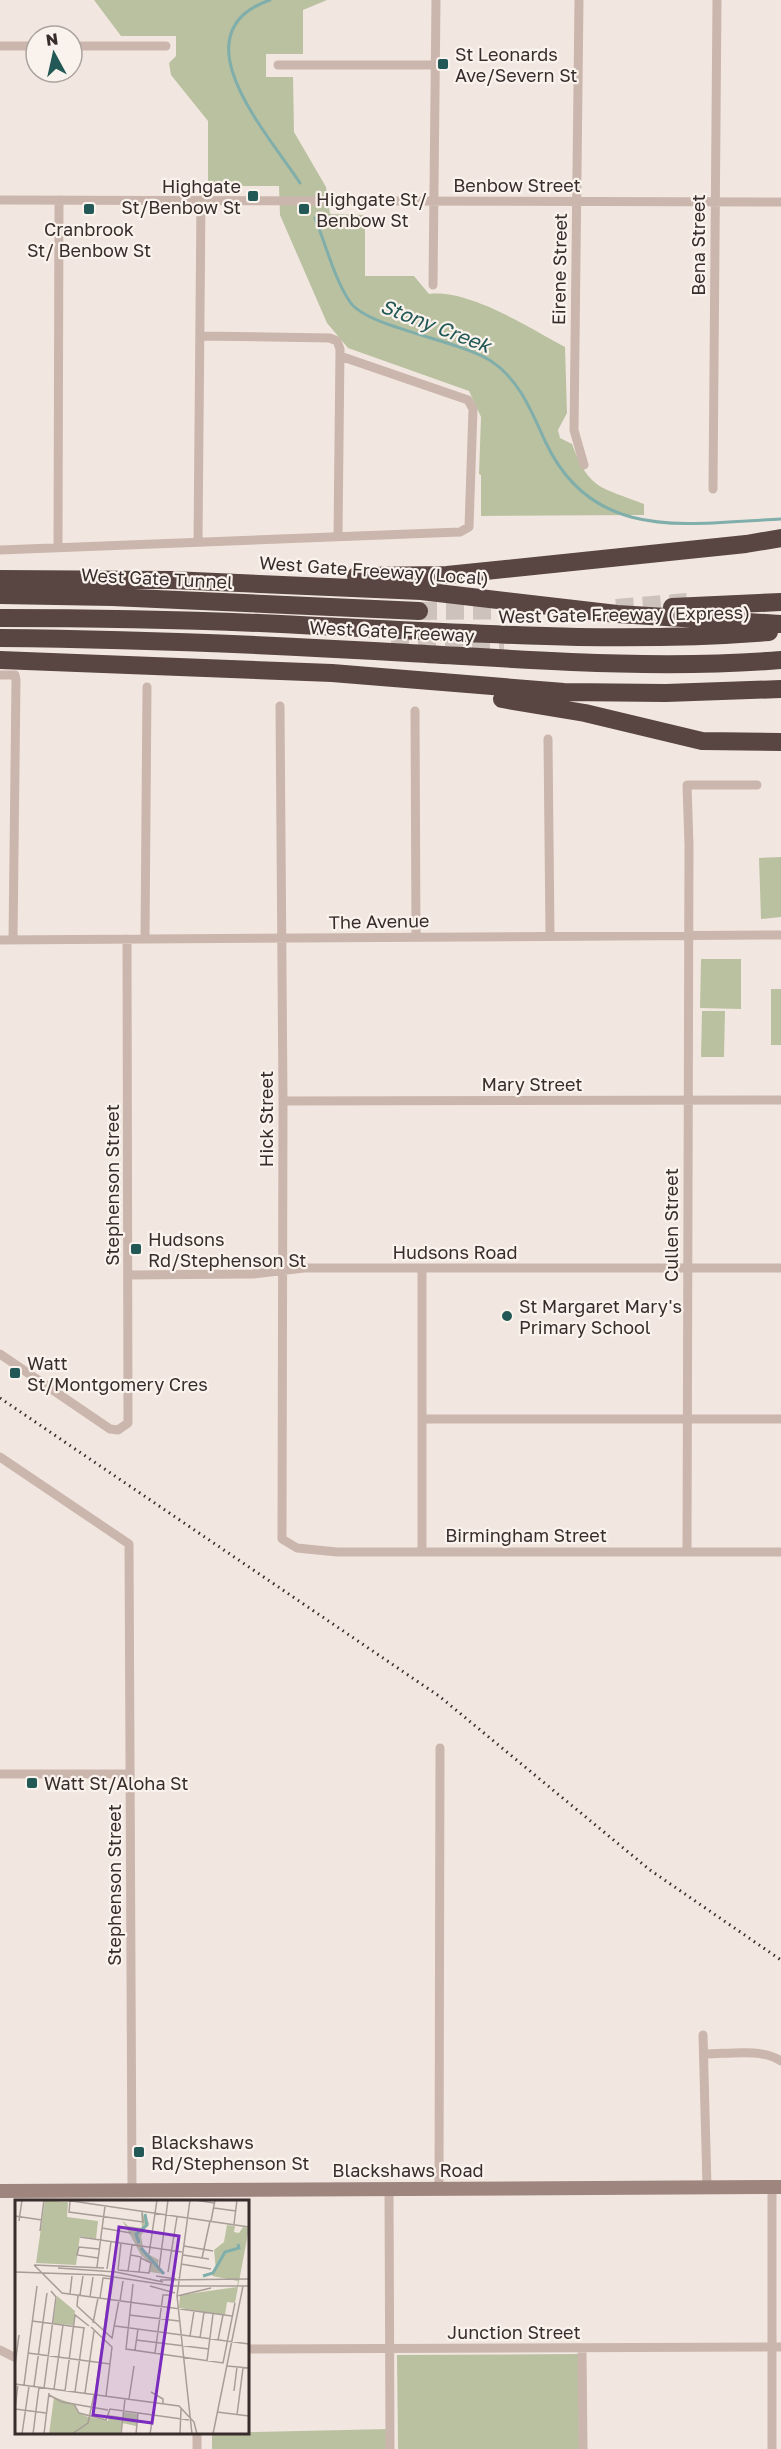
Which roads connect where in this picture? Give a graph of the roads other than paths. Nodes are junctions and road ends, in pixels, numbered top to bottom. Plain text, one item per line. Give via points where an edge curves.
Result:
1 (436, 0) edge
2 (579, 0) edge
3 (717, 0) edge
4 (0, 46) edge
5 (24, 46) edge
6 (84, 46) edge
7 (166, 46) dead end
8 (278, 65) dead end
9 (435, 65) junction
10 (0, 200) edge
11 (59, 200) junction
12 (201, 200) junction
13 (433, 201) junction
14 (577, 201) junction
15 (715, 202) junction
16 (781, 202) edge
17 (433, 285) dead end
18 (200, 336) junction
19 (340, 356) junction
20 (584, 465) dead end
21 (713, 489) dead end
22 (338, 536) junction
23 (781, 538) edge
24 (198, 542) junction
25 (746, 544) junction
26 (58, 547) junction
27 (781, 548) edge
28 (0, 550) edge
29 (0, 579) edge
30 (171, 580) junction
31 (0, 595) edge
32 (499, 600) junction
33 (774, 603) edge
34 (419, 611) tunnel mouth
35 (0, 618) edge
36 (781, 624) edge
37 (781, 632) edge
38 (0, 638) edge
39 (0, 660) edge
40 (781, 660) edge
41 (227, 668) junction
42 (0, 675) edge
43 (147, 687) dead end
44 (781, 689) edge
45 (280, 706) dead end
46 (415, 711) dead end
47 (548, 739) dead end
48 (781, 742) edge
49 (758, 784) dead end
50 (781, 929) edge
51 (688, 935) junction
52 (759, 935) junction
53 (781, 935) edge
54 (416, 936) junction
55 (550, 936) junction
56 (127, 939) junction
57 (145, 939) junction
58 (282, 939) junction
59 (0, 940) edge
60 (14, 940) junction
61 (781, 1100) edge
62 (283, 1101) junction
63 (688, 1101) junction
64 (422, 1268) junction
65 (687, 1268) junction
66 (781, 1268) edge
67 (282, 1270) junction
68 (129, 1275) junction
69 (0, 1354) edge
70 (422, 1419) junction
71 (687, 1419) junction
72 (781, 1419) edge
73 (0, 1457) edge
74 (281, 1531) joint
75 (687, 1551) junction
76 (781, 1551) edge
77 (422, 1552) junction
78 (440, 1748) dead end
79 (0, 1774) edge
80 (130, 1774) junction
81 (703, 2035) dead end
82 (706, 2054) junction
83 (781, 2061) edge
84 (707, 2187) junction
85 (776, 2187) edge
86 (389, 2188) junction
87 (439, 2188) junction
88 (132, 2190) junction
89 (0, 2191) edge
90 (777, 2347) edge
91 (582, 2348) junction
92 (249, 2349) edge
93 (390, 2349) junction
94 (0, 2350) edge
95 (15, 2358) edge
96 (390, 2449) edge
97 (583, 2449) edge
98 (772, 2449) edge

1 - 9 street
2 - 14 street, Eirene Street
3 - 15 street, Bena Street
4 - 5 street
6 - 7 street
8 - 9 street
9 - 13 street
10 - 11 street, Benbow Street
11 - 12 street, Benbow Street
11 - 26 street
12 - 13 street, Benbow Street
12 - 18 street
13 - 14 street, Benbow Street
13 - 17 street
14 - 15 street, Benbow Street
14 - 20 street, Eirene Street via 574,430
15 - 16 street, Benbow Street
15 - 21 street, Bena Street
18 - 19 street via 330,338 339,345
18 - 24 street
19 - 22 street
19 - 22 street via 464,397 471,404 471,522 460,532
22 - 24 street
23 - 25 highway
24 - 26 street
25 - 27 highway
25 - 30 highway via 447,575
26 - 28 street
29 - 30 highway, West Gate Freeway (Local)
30 - 32 highway, West Gate Freeway (Local) via 421,591
31 - 34 highway, West Gate Tunnel
32 - 33 highway via 674,607
32 - 36 highway, West Gate Freeway (Local) via 616,614
35 - 37 highway, West Gate Freeway (Express) via 208,621 525,638 697,638
38 - 40 highway, West Gate Freeway via 194,642 576,662 727,665
39 - 41 highway
41 - 44 highway via 564,692
41 - 48 highway via 529,702 702,741
42 - 60 street via 15,675 16,680
43 - 57 street
45 - 58 street, Hick Street
46 - 54 street
47 - 55 street
49 - 51 street, Cullen Street via 687,785
50 - 52 street, The Avenue
51 - 52 street, The Avenue
51 - 55 street, The Avenue
51 - 63 street, Cullen Street
52 - 53 street, The Avenue
54 - 55 street, The Avenue
54 - 58 street, The Avenue
56 - 57 street, The Avenue
56 - 60 street, The Avenue
56 - 68 street, Stephenson Street
57 - 58 street, The Avenue
58 - 62 street, Hick Street
59 - 60 street, The Avenue
61 - 63 street, Mary Street
62 - 63 street, Mary Street
62 - 67 street, Hick Street
63 - 65 street, Cullen Street
64 - 65 street, Hudsons Road
64 - 67 street, Hudsons Road
64 - 70 street
65 - 66 street, Hudsons Road
65 - 71 street, Cullen Street
67 - 68 street, Hudsons Road via 254,1274
67 - 74 street, Hick Street
68 - 69 street, Stephenson Street via 129,1418 123,1428 111,1429
70 - 71 street
70 - 77 street
71 - 72 street
71 - 75 street, Cullen Street
73 - 80 street, Stephenson Street via 129,1544
74 - 77 street, Birmingham Street via 285,1543 314,1551
75 - 76 street, Birmingham Street
75 - 77 street, Birmingham Street
78 - 87 street
79 - 80 street
80 - 88 street, Stephenson Street
81 - 82 street
82 - 83 street via 758,2054
82 - 84 street
84 - 85 main road, Blackshaws Road
84 - 87 main road, Blackshaws Road
85 - 90 street
86 - 87 main road, Blackshaws Road
86 - 88 main road, Blackshaws Road
86 - 93 street
88 - 89 main road, Blackshaws Road
90 - 91 street, Junction Street
90 - 98 street
91 - 93 street, Junction Street
91 - 97 street
92 - 93 street, Junction Street
93 - 96 street
94 - 95 street

